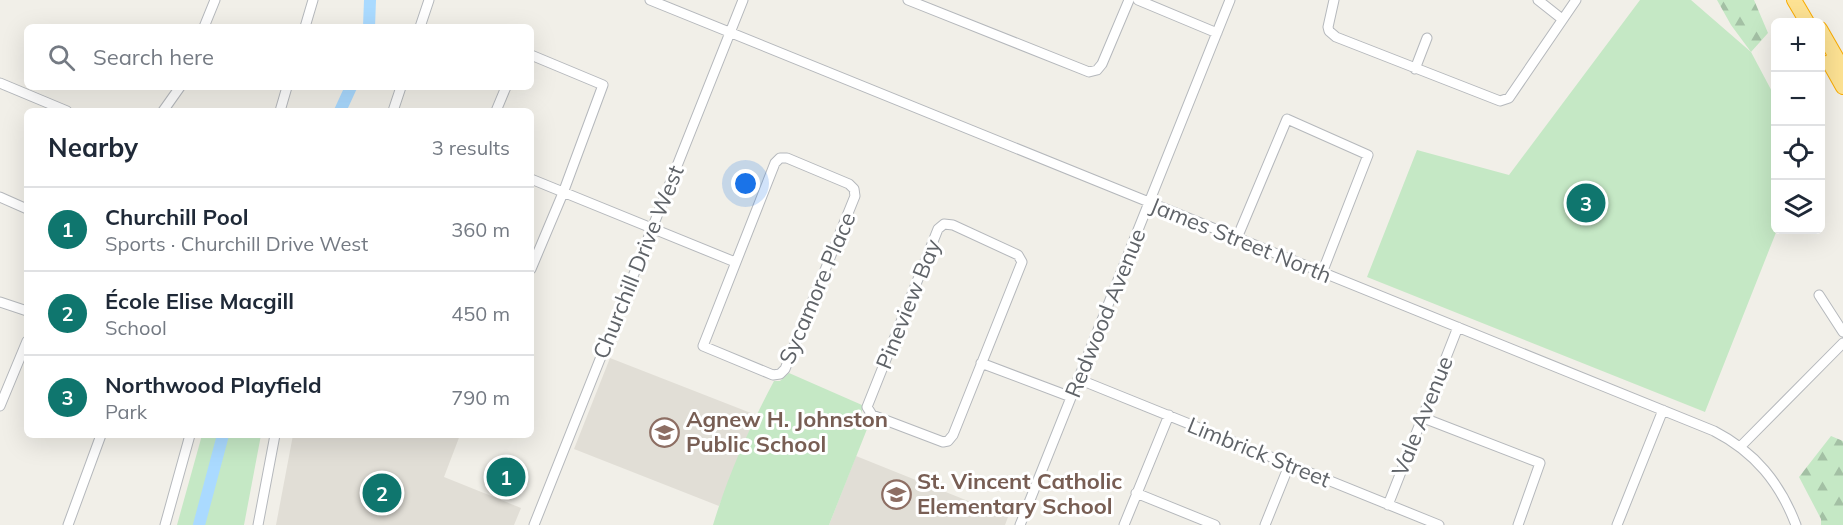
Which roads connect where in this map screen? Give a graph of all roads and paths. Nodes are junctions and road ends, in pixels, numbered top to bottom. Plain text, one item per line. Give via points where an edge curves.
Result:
1 (214, 0) edge
2 (313, 0) edge
3 (429, 0) edge
4 (650, 0) edge
5 (743, 0) edge
6 (908, 0) edge
7 (1129, 0) edge
8 (1138, 0) edge
9 (1230, 0) edge
10 (1334, 0) edge
11 (1538, 0) edge
12 (1575, 0) edge
13 (1794, 0) edge
14 (1805, 0) edge
15 (1805, 18) edge
16 (1815, 18) edge
17 (1562, 19) junction
18 (205, 24) edge
19 (306, 24) edge
20 (421, 24) edge
21 (730, 32) junction
22 (1217, 33) junction
23 (1825, 35) edge
24 (1427, 38) dead end
25 (1825, 54) edge
26 (534, 56) edge
27 (1415, 69) junction
28 (1843, 69) edge
29 (0, 82) edge
30 (1843, 87) edge
31 (178, 90) edge
32 (286, 90) edge
33 (400, 90) edge
34 (505, 90) edge
35 (60, 108) edge
36 (165, 108) edge
37 (280, 108) edge
38 (394, 108) edge
39 (497, 108) edge
40 (534, 180) edge
41 (562, 193) junction
42 (0, 198) edge
43 (1149, 203) junction
44 (24, 208) edge
45 (652, 228) junction
46 (1237, 238) junction
47 (534, 262) edge
48 (735, 262) junction
49 (1322, 273) junction
50 (1819, 295) dead end
51 (0, 302) edge
52 (24, 310) edge
53 (1458, 327) junction
54 (1843, 332) edge
55 (1843, 343) edge
56 (24, 348) edge
57 (981, 363) junction
58 (1078, 379) junction
59 (3, 393) edge
60 (1071, 397) junction
61 (0, 406) edge
62 (1663, 410) junction
63 (1168, 415) junction
64 (1421, 417) junction
65 (100, 438) edge
66 (189, 438) edge
67 (274, 438) edge
68 (1740, 447) junction
69 (1290, 463) junction
70 (1136, 494) junction
71 (1388, 505) junction
72 (68, 525) edge
73 (165, 525) edge
74 (258, 525) edge
75 (534, 525) edge
76 (1020, 525) edge
77 (1124, 525) edge
78 (1215, 525) edge
79 (1265, 525) edge
80 (1439, 525) edge
81 (1518, 525) edge
82 (1617, 525) edge
83 (1796, 525) edge

1 - 18 street
2 - 19 street
3 - 20 street
4 - 21 street, James Street North
5 - 21 street, Churchill Drive West
6 - 7 street via 1089,72 1102,64
8 - 22 street
9 - 22 street, Redwood Avenue
10 - 27 street via 1328,23 1332,35
11 - 17 street
12 - 17 street
13 - 15 highway
14 - 16 highway
17 - 27 street via 1509,98 1503,101
21 - 43 street, James Street North
21 - 45 street, Churchill Drive West
22 - 43 street, Redwood Avenue
23 - 28 highway
24 - 27 street
25 - 30 highway
26 - 41 street via 603,85
29 - 35 street
31 - 36 street
32 - 37 street
33 - 38 street
34 - 39 street
40 - 41 street
41 - 45 street
41 - 47 street
42 - 44 street
43 - 46 street, James Street North
43 - 58 street, Redwood Avenue
45 - 48 street
45 - 75 street, Churchill Drive West
46 - 49 street, James Street North
46 - 49 street via 1287,119 1368,155
48 - 48 street, Sycamore Place via 703,346 773,375 780,374 855,196 854,189 780,158
49 - 53 street, James Street North
50 - 54 street
51 - 52 street
53 - 62 street, James Street North
53 - 64 street, Vale Avenue
55 - 68 street
56 - 59 street
57 - 57 street, Pineview Bay via 1021,258 944,224 938,230 868,411 948,441
57 - 60 street
58 - 60 street, Redwood Avenue
58 - 63 street, Limbrick Street
59 - 61 street
60 - 76 street, Redwood Avenue
62 - 68 street, James Street North via 1714,431
62 - 82 street
63 - 69 street, Limbrick Street
63 - 70 street
64 - 71 street, Vale Avenue
64 - 81 street via 1540,463
65 - 72 street
66 - 73 street
67 - 74 street
68 - 83 street, James Street North via 1780,490
69 - 71 street, Limbrick Street
69 - 79 street
70 - 77 street
70 - 78 street
71 - 80 street, Limbrick Street

